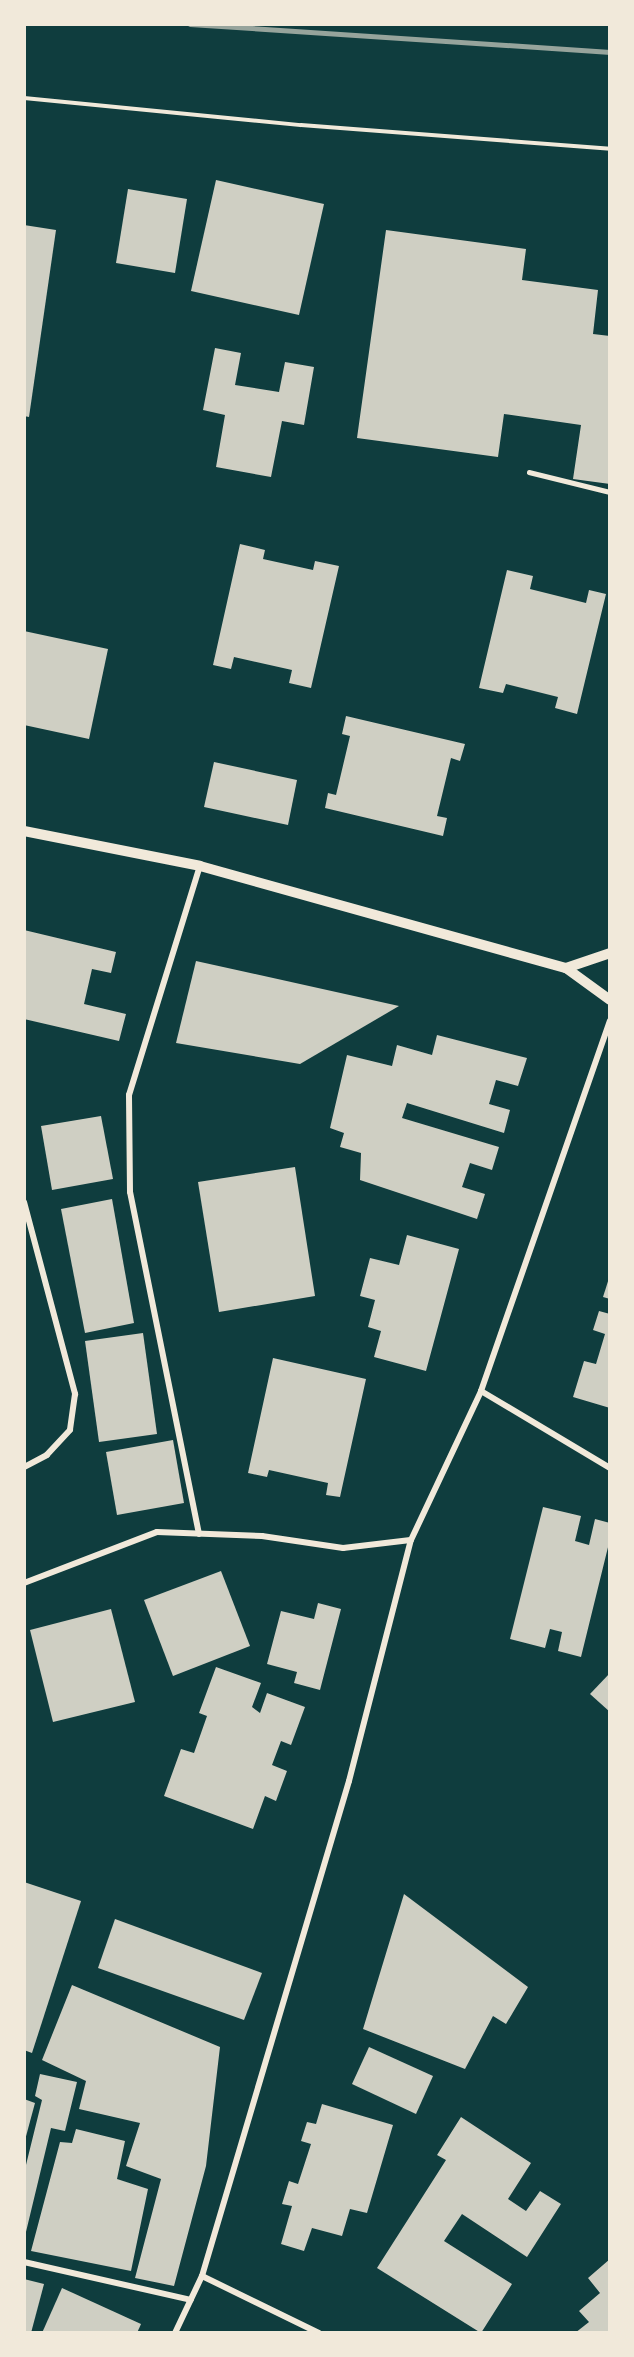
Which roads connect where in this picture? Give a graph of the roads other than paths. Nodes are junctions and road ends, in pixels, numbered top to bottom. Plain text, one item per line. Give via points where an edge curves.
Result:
1 (529, 472) dead end
2 (610, 492) edge
3 (24, 831) edge
4 (200, 866) junction
5 (610, 953) edge
6 (566, 968) junction
7 (610, 1000) edge
8 (610, 1021) edge
9 (24, 1202) edge
10 (481, 1391) junction
11 (24, 1467) edge
12 (610, 1468) edge
13 (199, 1534) junction
14 (411, 1540) junction
15 (24, 1583) edge
16 (24, 2262) edge
17 (202, 2276) junction
18 (191, 2300) junction
19 (175, 2333) edge
20 (319, 2333) edge

1 - 2 lane
3 - 4 street
4 - 6 street
4 - 13 street via 129,1095 130,1192
5 - 6 street
6 - 7 street
8 - 10 street
9 - 11 street via 75,1394 70,1430 47,1455
10 - 12 street
10 - 14 street
13 - 14 street via 262,1536 343,1548
13 - 15 street via 157,1532
14 - 17 street via 350,1781
16 - 18 street
17 - 18 street
17 - 20 street
18 - 19 street

